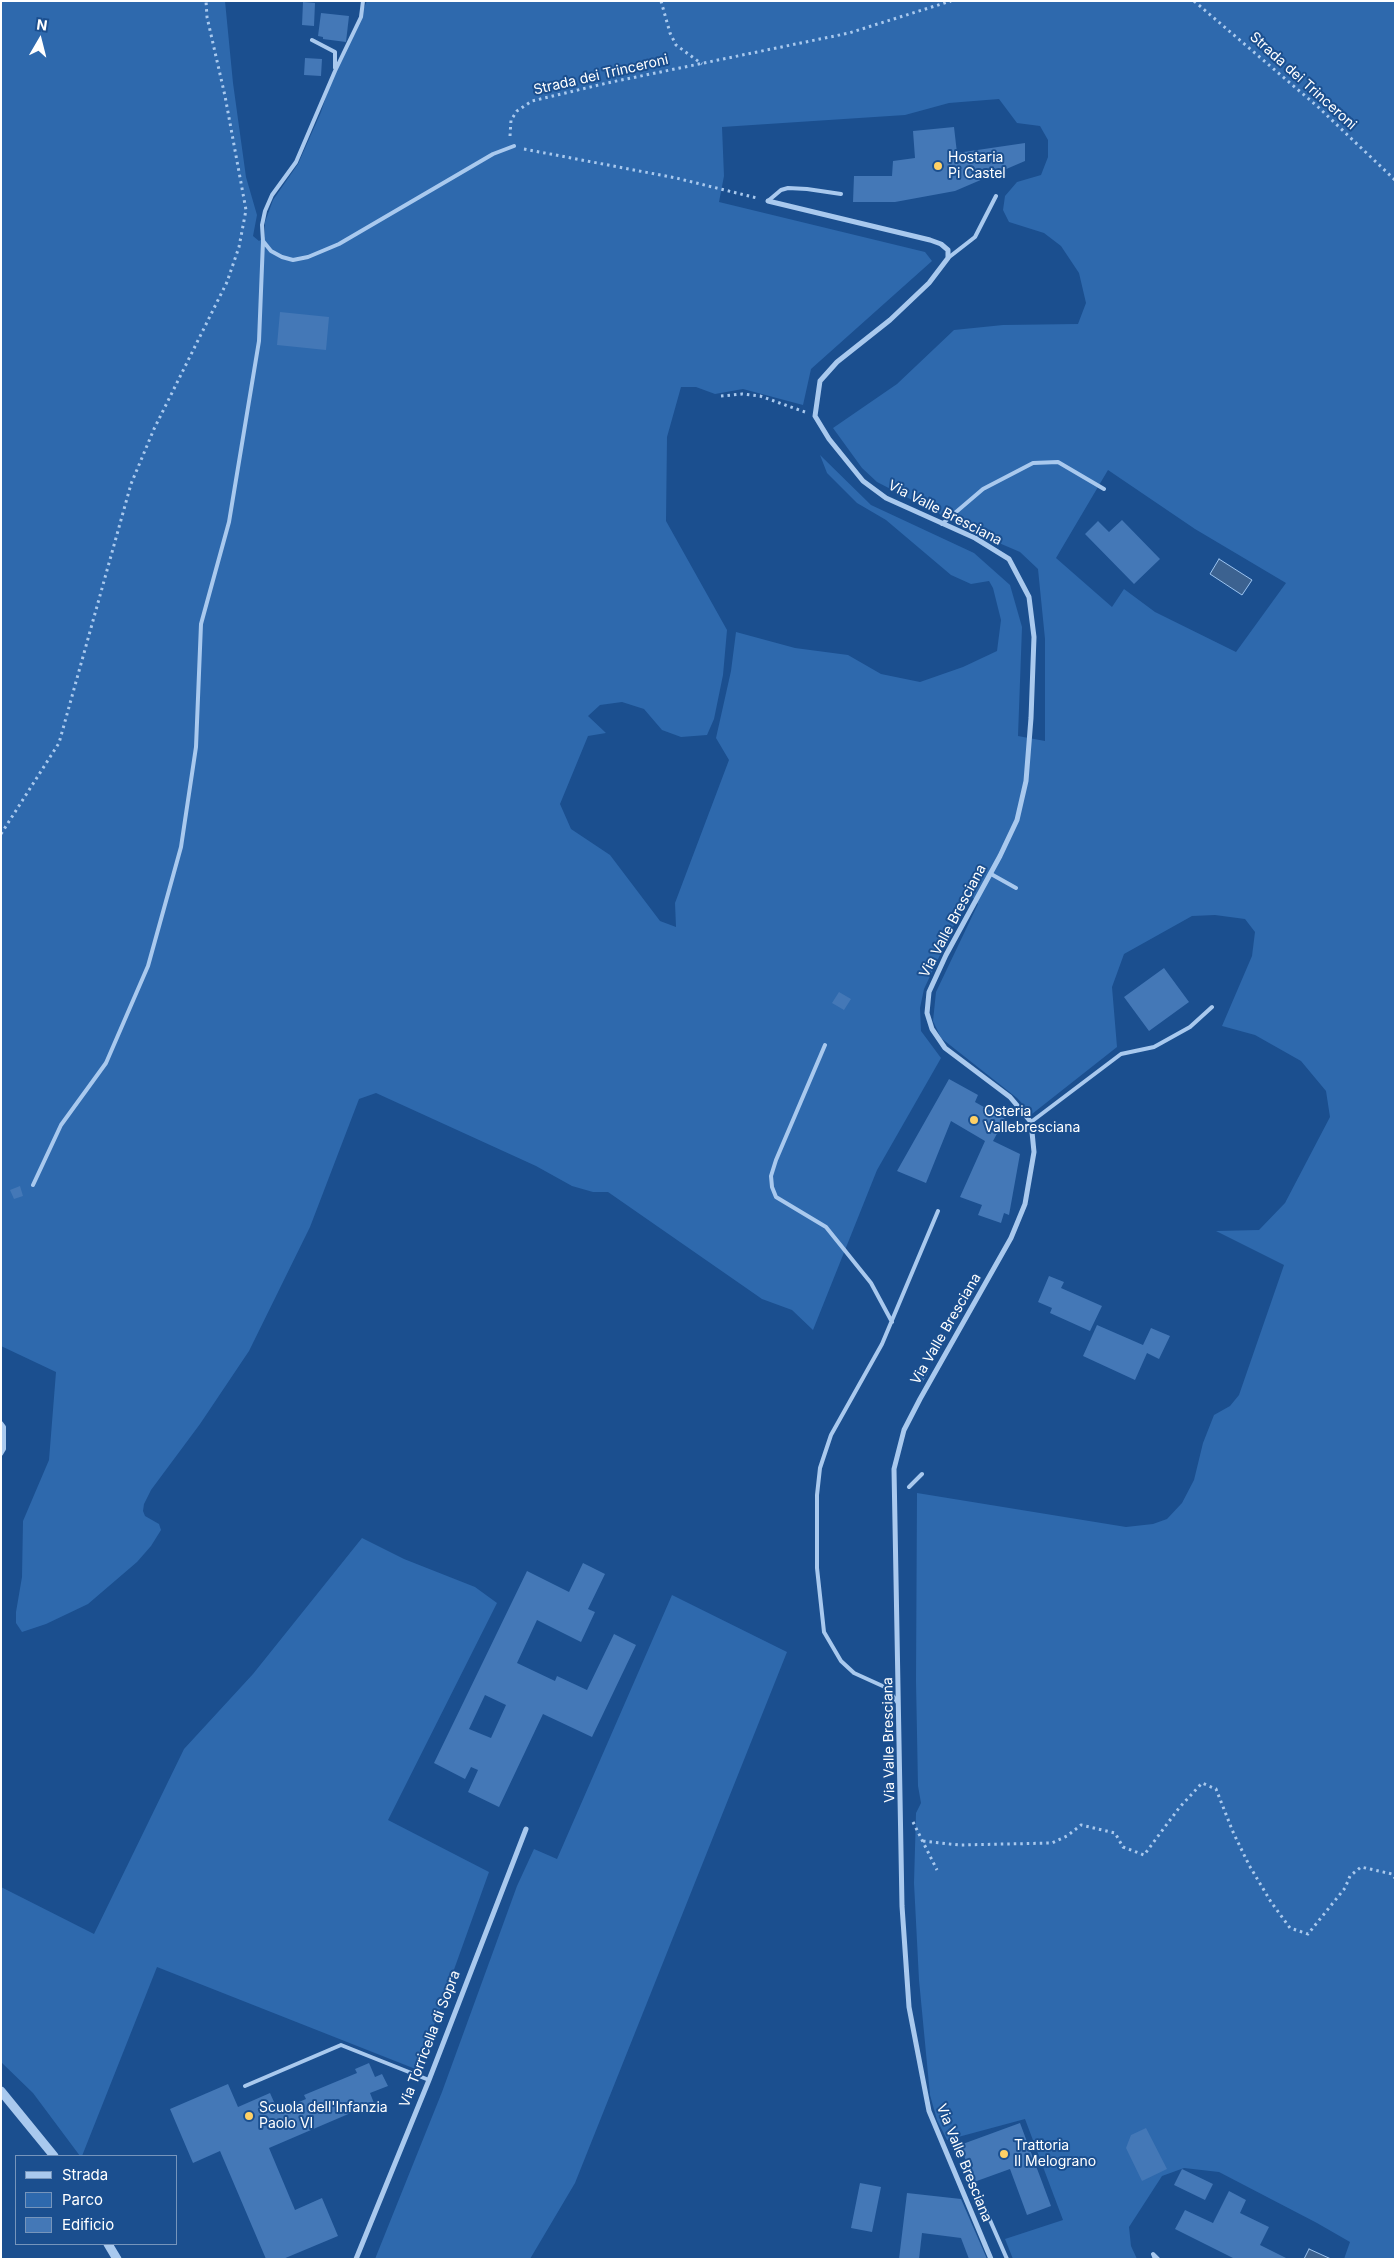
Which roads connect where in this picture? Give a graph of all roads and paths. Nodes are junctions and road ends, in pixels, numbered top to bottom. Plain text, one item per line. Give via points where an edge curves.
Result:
1 (206, 1) edge
2 (362, 1) edge
3 (661, 1) edge
4 (951, 1) edge
5 (1194, 1) edge
6 (312, 40) dead end
7 (702, 64) junction
8 (335, 71) junction
9 (514, 146) junction
10 (1395, 180) edge
11 (841, 194) dead end
12 (996, 196) dead end
13 (768, 201) junction
14 (263, 241) junction
15 (948, 258) junction
16 (721, 396) dead end
17 (815, 416) junction
18 (1104, 488) dead end
19 (942, 524) junction
20 (1, 834) edge
21 (991, 874) junction
22 (1016, 888) dead end
23 (1212, 1007) dead end
24 (825, 1045) dead end
25 (1031, 1122) junction
26 (33, 1185) dead end
27 (938, 1211) dead end
28 (892, 1322) junction
29 (1, 1423) edge
30 (1, 1454) edge
31 (922, 1474) dead end
32 (909, 1487) dead end
33 (900, 1705) junction
34 (901, 1805) junction
35 (526, 1829) dead end
36 (923, 1841) junction
37 (936, 1870) dead end
38 (1395, 1878) edge
39 (429, 2080) junction
40 (245, 2086) dead end
41 (1, 2091) edge
42 (53, 2155) edge
43 (986, 2211) dead end
44 (109, 2245) edge
45 (117, 2259) edge
46 (356, 2259) edge
47 (991, 2259) edge
48 (1007, 2259) edge

1 - 20 path via 246,210 239,247 227,282 154,429 131,484 59,743
2 - 8 lane via 361,18
3 - 7 path via 676,45
4 - 7 path, Strada dei Trinceroni via 849,33
5 - 10 path, Strada dei Trinceroni via 1317,106
6 - 8 lane via 335,52
7 - 9 path, Strada dei Trinceroni via 532,101 517,110 511,120
8 - 14 lane via 296,162 264,211
9 - 13 path via 676,178
9 - 14 lane via 494,154 339,244 308,257 293,260 282,257
11 - 13 lane via 788,188
12 - 15 lane via 975,237
13 - 15 street via 930,240 948,250
14 - 26 lane via 258,351 229,522 201,624 196,747 181,847 148,966 106,1063 62,1125
15 - 17 street via 929,283 890,320 837,362 820,381
16 - 17 path via 760,396
17 - 19 street, Via Valle Bresciana via 863,481 886,498
18 - 19 lane via 1058,462 1033,463 983,489
19 - 21 street, Via Valle Bresciana via 975,538 1009,559 1029,597 1034,637 1026,781 1017,820
21 - 22 lane
21 - 25 street, Via Valle Bresciana via 929,992 926,1013 932,1029 946,1048 1010,1098
23 - 25 lane via 1190,1027 1154,1047 1121,1054
24 - 28 lane via 776,1160 771,1176 772,1187 776,1197 826,1227 871,1283
25 - 33 street, Via Valle Bresciana via 1034,1152 1025,1204 1011,1238 904,1430 894,1468
27 - 28 lane
28 - 33 lane via 824,1452 817,1495 817,1568 824,1632 832,1648 854,1673 887,1688
29 - 30 lane via 4,1427 4,1449
31 - 32 lane
33 - 34 street, Via Valle Bresciana
34 - 36 path
34 - 47 street, Via Valle Bresciana via 902,1906 909,2007 929,2111
35 - 39 street, Via Torricella di Sopra
36 - 37 path
36 - 38 path via 959,1845 1052,1843 1081,1825 1115,1833 1123,1846 1144,1855 1174,1813 1202,1783 1216,1789 1249,1865 1290,1928 1308,1934 1350,1876 1361,1867 1392,1874
39 - 40 lane via 341,2045
39 - 46 street, Via Torricella di Sopra
41 - 42 street
43 - 48 lane
44 - 45 street

